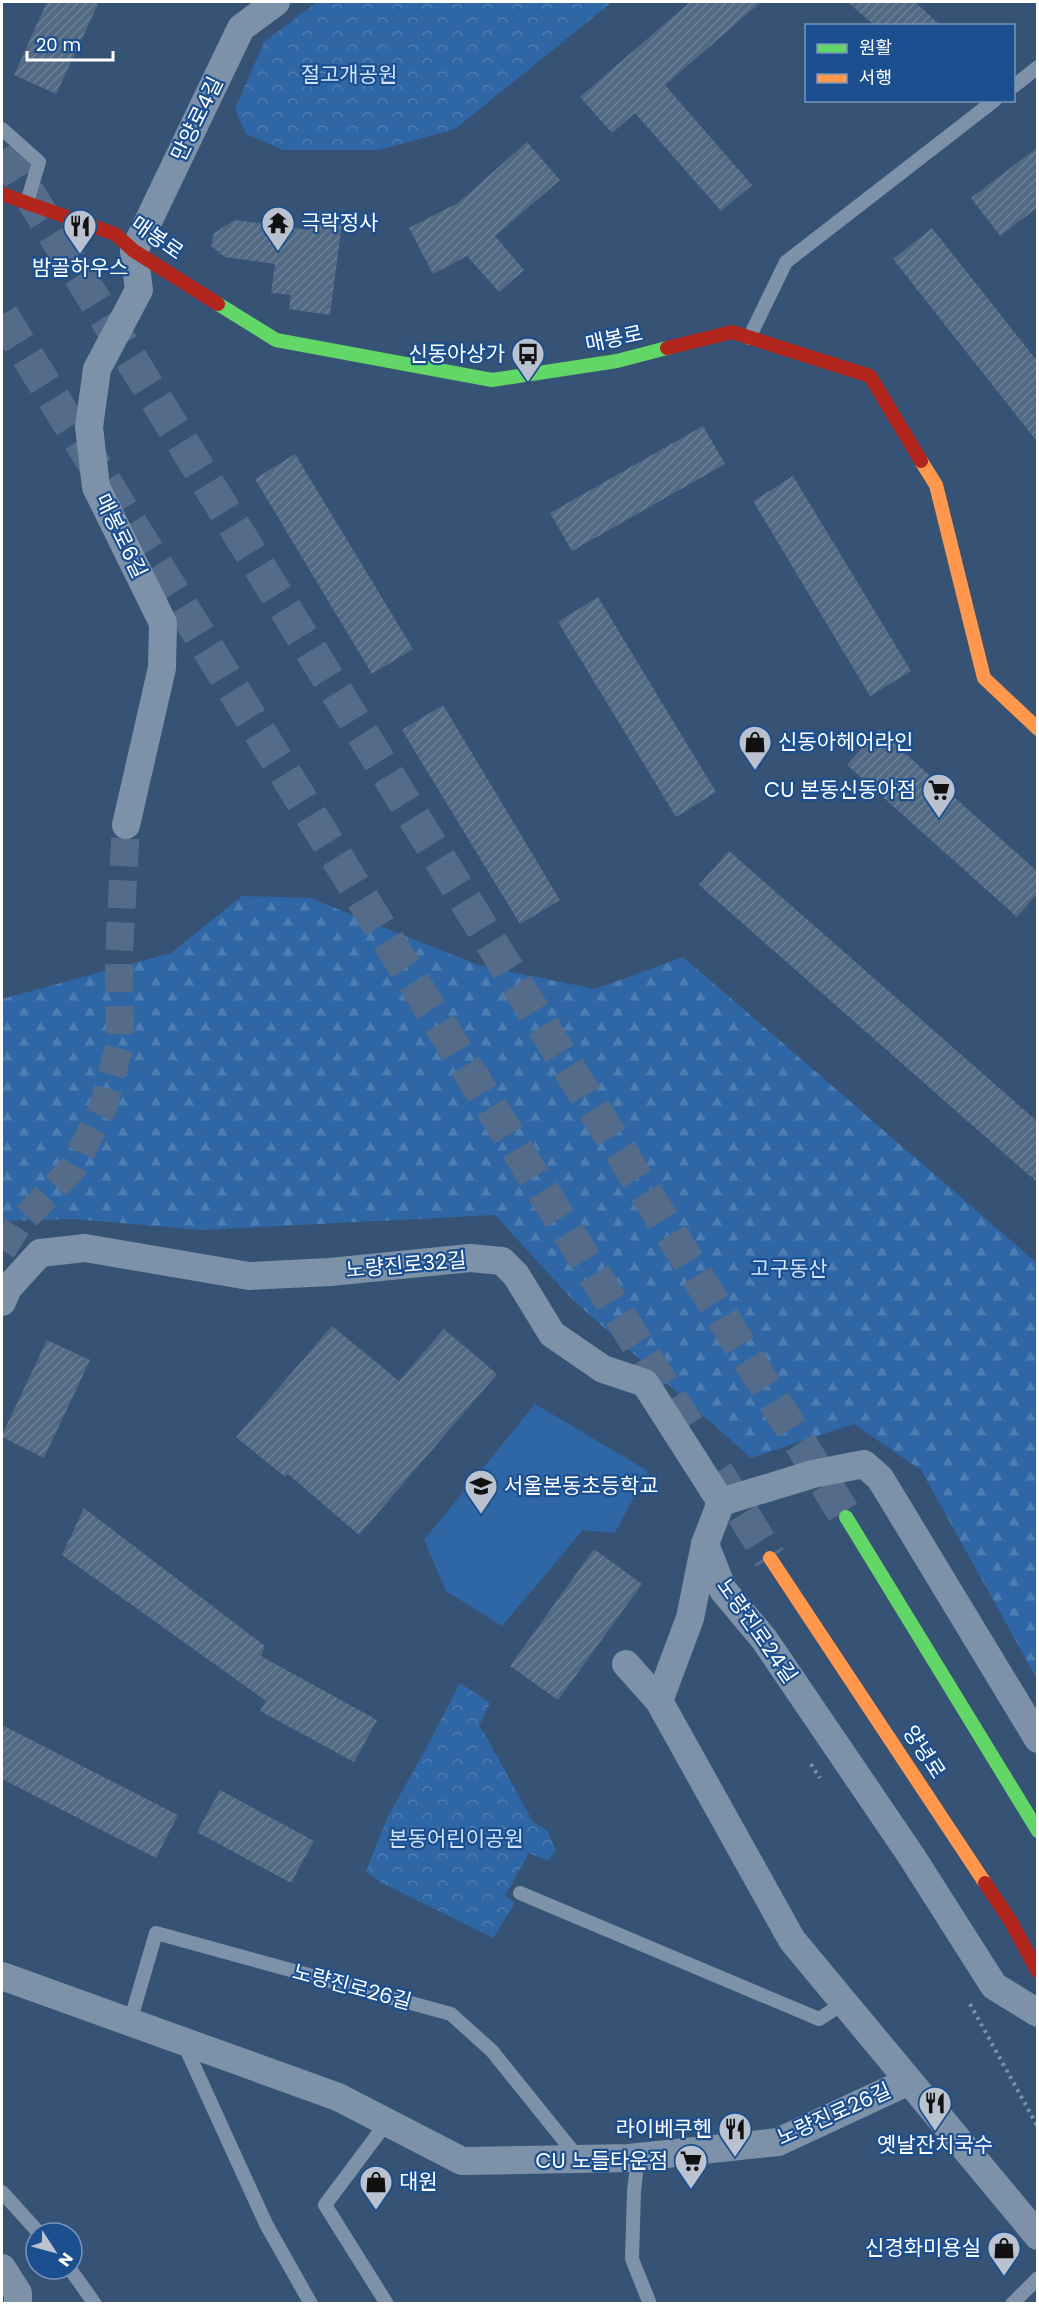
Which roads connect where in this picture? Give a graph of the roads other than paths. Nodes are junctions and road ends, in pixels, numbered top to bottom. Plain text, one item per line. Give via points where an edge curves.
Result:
1 (276, 2) edge
2 (1038, 67) edge
3 (1015, 85) edge
4 (991, 102) edge
5 (2, 129) edge
6 (3, 198) edge
7 (27, 202) junction
8 (134, 251) junction
9 (749, 338) junction
10 (1038, 729) edge
11 (126, 825) tunnel mouth
12 (2, 1302) edge
13 (721, 1502) junction
14 (846, 1517) tunnel mouth
15 (705, 1544) junction
16 (770, 1558) tunnel mouth
17 (626, 1664) dead end
18 (659, 1701) junction
19 (1038, 1739) edge
20 (1038, 1831) edge
21 (520, 1893) dead end
22 (1038, 1972) edge
23 (2, 1976) edge
24 (844, 2004) junction
25 (1038, 2013) edge
26 (130, 2022) junction
27 (183, 2041) junction
28 (909, 2081) junction
29 (387, 2122) junction
30 (638, 2157) junction
31 (579, 2159) junction
32 (2, 2193) edge
33 (28, 2221) edge
34 (1038, 2236) edge
35 (2, 2268) edge
36 (1038, 2278) edge
37 (79, 2281) edge
38 (18, 2304) edge
39 (95, 2304) edge
40 (311, 2304) edge
41 (387, 2304) edge
42 (650, 2304) edge
43 (1012, 2304) edge

1 - 8 street, 만양로4길 via 241,28
2 - 3 lane
4 - 9 lane via 786,262
5 - 7 lane via 39,162
6 - 7 street, 매봉로
7 - 8 street, 매봉로 via 115,234
8 - 9 street, 매봉로 via 276,340 492,380 617,361 732,332
8 - 11 street, 매봉로6길 via 139,290 97,369 88,427 96,487 163,623 162,668
9 - 10 street, 매봉로 via 870,376 936,485 984,678
12 - 13 street, 노량진로32길 via 8,1288 40,1253 85,1248 249,1276 470,1257 502,1261 516,1275 552,1334 603,1369 645,1383
13 - 15 street
13 - 19 street via 813,1474 864,1464 879,1478
14 - 20 street
15 - 18 street via 690,1618
15 - 25 street, 노량진로24길 via 723,1590 764,1639 994,1986
16 - 22 street, 양녕로 via 1011,1922
17 - 18 street, 노량진로26길
18 - 24 street, 노량진로26길 via 792,1940
21 - 24 lane via 819,2019
23 - 26 street, 노량진로26길
24 - 28 street, 노량진로26길
26 - 27 street, 노량진로26길
26 - 31 lane, 노량진로26길 via 156,1933 451,2014 492,2051
27 - 29 street, 노량진로26길 via 338,2097
27 - 40 lane via 266,2224
28 - 30 street, 노량진로26길 via 778,2142
28 - 34 street, 노량진로26길
29 - 31 street, 노량진로26길 via 462,2161
29 - 41 lane via 326,2205
30 - 31 street, 노량진로26길
30 - 42 lane via 632,2259
32 - 33 lane
35 - 38 street via 18,2294
36 - 43 lane
37 - 39 lane

